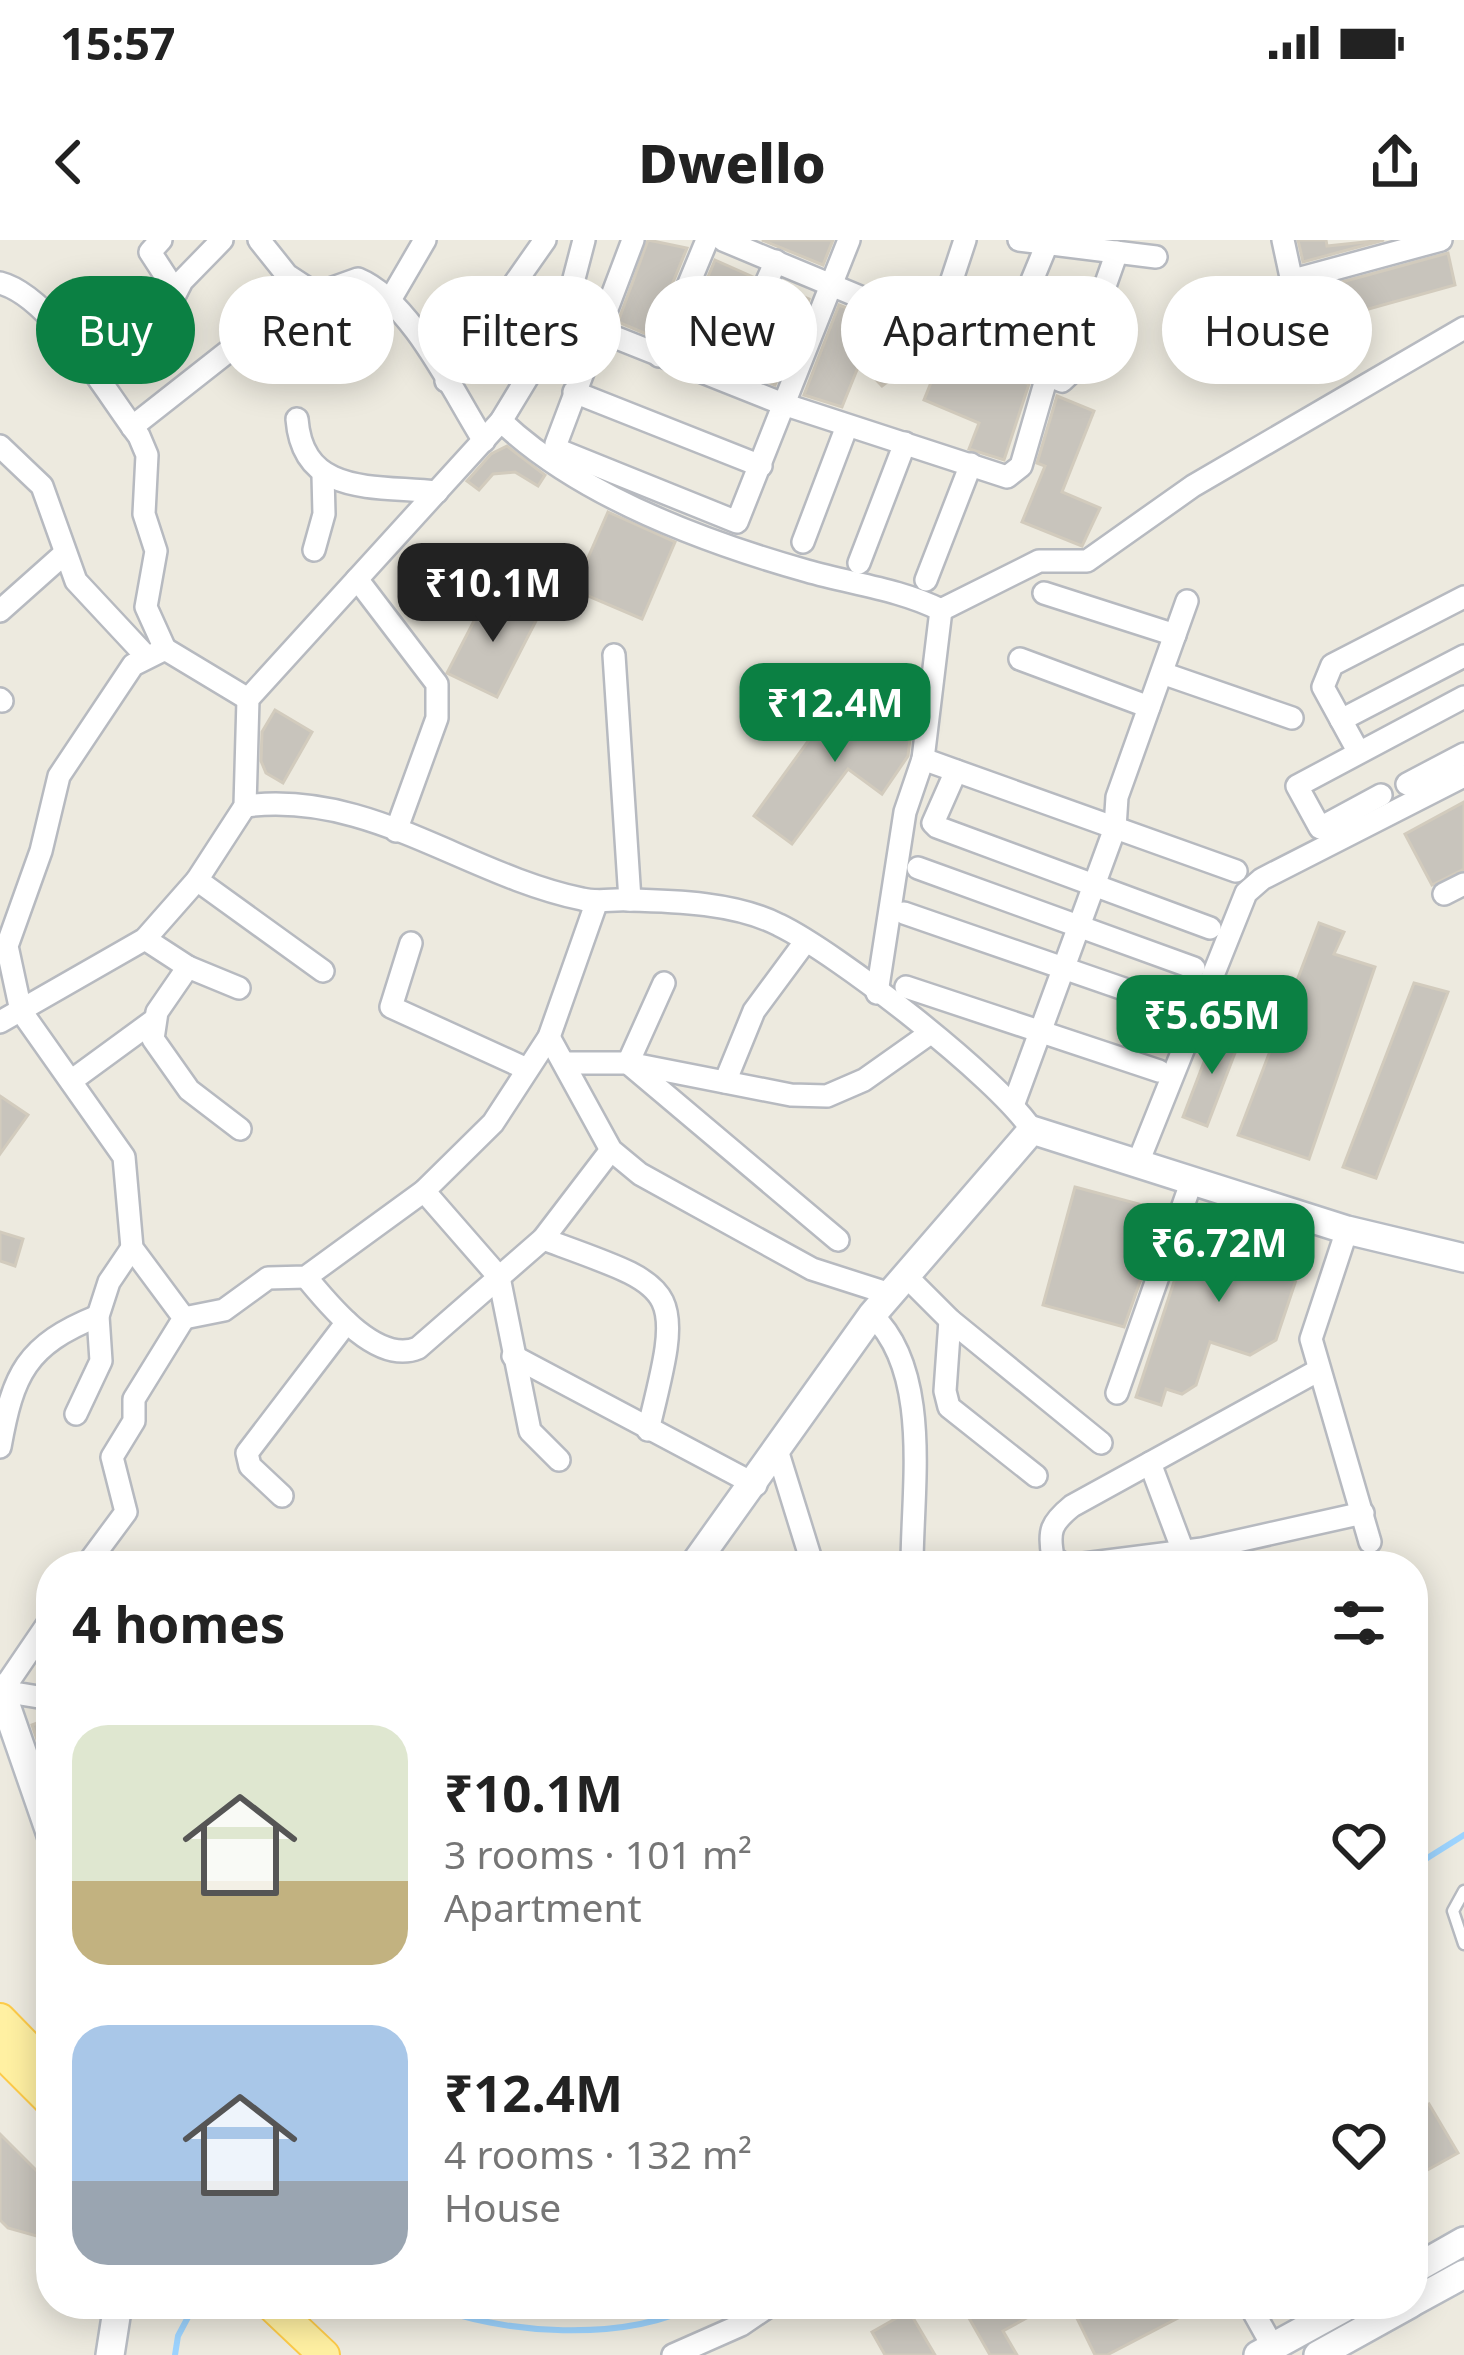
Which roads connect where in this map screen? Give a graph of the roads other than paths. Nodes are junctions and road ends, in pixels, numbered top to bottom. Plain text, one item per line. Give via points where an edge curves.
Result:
1 (161, 240) edge
2 (222, 240) edge
3 (259, 240) edge
4 (425, 240) edge
5 (545, 240) edge
6 (584, 240) edge
7 (633, 240) edge
8 (707, 240) edge
9 (723, 240) edge
10 (849, 240) edge
11 (965, 240) edge
12 (1019, 240) edge
13 (1283, 240) edge
14 (1441, 240) edge
15 (1047, 244) junction
16 (1118, 252) junction
17 (1156, 257) dead end
18 (776, 261) junction
19 (164, 276) edge
20 (190, 276) edge
21 (293, 276) edge
22 (520, 276) edge
23 (575, 276) edge
24 (618, 276) edge
25 (692, 276) edge
26 (769, 276) edge
27 (953, 276) edge
28 (1034, 276) edge
29 (1109, 276) edge
30 (1289, 276) edge
31 (1308, 276) edge
32 (0, 283) edge
33 (832, 284) junction
34 (841, 288) edge
35 (394, 293) edge
36 (36, 305) edge
37 (394, 306) edge
38 (1464, 328) edge
39 (418, 340) edge
40 (219, 359) edge
41 (100, 384) edge
42 (448, 384) edge
43 (523, 384) edge
44 (577, 384) edge
45 (739, 384) edge
46 (1044, 384) edge
47 (574, 392) junction
48 (783, 404) junction
49 (297, 419) dead end
50 (501, 421) junction
51 (847, 426) junction
52 (132, 427) junction
53 (484, 440) junction
54 (905, 442) junction
55 (0, 446) edge
56 (971, 464) junction
57 (761, 466) junction
58 (323, 475) junction
59 (437, 492) junction
60 (803, 542) dead end
61 (314, 550) dead end
62 (64, 554) junction
63 (859, 563) dead end
64 (357, 580) junction
65 (926, 580) dead end
66 (1044, 593) dead end
67 (1187, 601) dead end
68 (1462, 604) edge
69 (941, 610) junction
70 (0, 611) edge
71 (1175, 635) junction
72 (155, 652) junction
73 (614, 655) dead end
74 (1464, 656) edge
75 (1020, 658) dead end
76 (1162, 673) junction
77 (1464, 697) edge
78 (248, 699) junction
79 (1149, 707) junction
80 (1292, 718) dead end
81 (1341, 720) junction
82 (1358, 751) junction
83 (1464, 754) edge
84 (923, 759) junction
85 (956, 771) junction
86 (1464, 776) edge
87 (1407, 784) dead end
88 (1381, 795) dead end
89 (245, 806) junction
90 (1115, 828) junction
91 (396, 831) junction
92 (918, 868) dead end
93 (1236, 871) dead end
94 (197, 880) junction
95 (1095, 886) junction
96 (630, 900) junction
97 (597, 901) junction
98 (904, 913) dead end
99 (1081, 926) junction
100 (1210, 928) dead end
101 (145, 939) junction
102 (805, 942) junction
103 (411, 943) dead end
104 (188, 968) junction
105 (1194, 968) dead end
106 (1065, 969) junction
107 (323, 971) dead end
108 (664, 983) dead end
109 (906, 987) dead end
110 (239, 988) dead end
111 (878, 993) junction
112 (1179, 1008) dead end
113 (21, 1011) junction
114 (153, 1021) junction
115 (0, 1022) edge
116 (929, 1034) junction
117 (1040, 1035) junction
118 (549, 1037) junction
119 (568, 1063) junction
120 (628, 1063) junction
121 (527, 1069) junction
122 (1159, 1071) dead end
123 (71, 1082) junction
124 (725, 1082) junction
125 (1014, 1103) junction
126 (240, 1129) dead end
127 (1032, 1130) junction
128 (611, 1150) junction
129 (1137, 1165) junction
130 (1191, 1184) junction
131 (424, 1191) junction
132 (1347, 1230) junction
133 (543, 1240) junction
134 (838, 1240) dead end
135 (131, 1248) junction
136 (1464, 1258) edge
137 (307, 1277) junction
138 (499, 1277) junction
139 (890, 1295) junction
140 (98, 1316) junction
141 (184, 1318) junction
142 (950, 1320) junction
143 (347, 1322) junction
144 (513, 1356) junction
145 (1319, 1370) junction
146 (1117, 1393) dead end
147 (76, 1414) dead end
148 (648, 1430) junction
149 (1101, 1443) dead end
150 (0, 1448) edge
151 (778, 1453) junction
152 (559, 1460) dead end
153 (1150, 1463) junction
154 (1036, 1475) dead end
155 (756, 1485) junction
156 (282, 1496) dead end
157 (1363, 1513) junction
158 (1370, 1541) dead end
159 (97, 1551) edge
160 (705, 1551) edge
161 (808, 1551) edge
162 (912, 1551) edge
163 (1052, 1551) edge
164 (1183, 1551) joint
165 (36, 1640) edge
166 (1, 1690) edge
167 (36, 1696) edge
168 (36, 1792) edge
169 (1464, 1891) edge
170 (1464, 1944) edge
171 (0, 2019) edge
172 (0, 2051) edge
173 (36, 2056) edge
174 (36, 2087) edge
175 (1464, 2242) edge
176 (1428, 2262) edge
177 (1464, 2274) edge
178 (1428, 2294) edge
179 (116, 2319) edge
180 (286, 2319) edge
181 (751, 2319) edge
182 (1254, 2319) edge
183 (1324, 2319) edge
184 (1382, 2319) edge
185 (1265, 2351) edge
186 (110, 2355) edge
187 (324, 2355) edge
188 (673, 2355) edge
189 (1318, 2355) edge

1 - 19 street via 150,252
2 - 20 street
3 - 21 street
4 - 35 street
5 - 22 street
6 - 23 street
7 - 24 street
8 - 25 street
9 - 18 street
10 - 33 street
11 - 27 street
12 - 15 street
13 - 30 street
14 - 31 street
15 - 16 street
15 - 28 street
16 - 17 street
16 - 29 street
18 - 26 street
18 - 33 street
32 - 36 street
33 - 34 street
33 - 48 street
37 - 39 street
38 - 69 street via 1193,486 1087,561 1039,561
40 - 52 street
41 - 52 street
42 - 53 street
43 - 50 street
44 - 47 street
45 - 48 street
46 - 56 street via 1016,474
47 - 57 street
47 - 57 street via 557,448 731,522 740,520
48 - 51 street
48 - 57 street
49 - 58 street via 299,449
50 - 53 street
50 - 69 street via 538,457 589,485 730,545
51 - 54 street
51 - 60 street
52 - 72 street via 147,455 142,503 156,551 146,607
53 - 59 street
54 - 56 street
54 - 63 street
55 - 62 street via 41,486
56 - 65 street
58 - 59 street
58 - 61 street
59 - 64 street
62 - 70 street
62 - 72 street via 76,581
64 - 78 street
64 - 91 street via 437,684 437,718
66 - 71 street
67 - 71 street
68 - 81 street via 1332,665 1323,686
69 - 84 street
71 - 76 street
72 - 78 street
72 - 113 street via 59,776 7,946
73 - 96 street
74 - 81 street
75 - 79 street
76 - 79 street
76 - 80 street
77 - 82 street
78 - 89 street
79 - 90 street via 1117,797
81 - 82 street
82 - 88 street via 1300,781 1314,824 1324,827
83 - 87 street
84 - 85 street
84 - 111 street via 904,812
85 - 90 street
85 - 95 street via 933,824
86 - 129 street via 1246,893
89 - 91 street via 292,800
89 - 94 street
90 - 93 street
90 - 95 street
91 - 97 street
92 - 99 street
94 - 101 street
94 - 107 street
95 - 99 street
95 - 100 street
96 - 97 street
96 - 102 street via 745,911
97 - 118 street
98 - 106 street
99 - 105 street
99 - 106 street
101 - 104 street
101 - 113 street
102 - 111 street
102 - 124 street via 754,1011
103 - 121 street via 392,1007
104 - 110 street
104 - 114 street
106 - 112 street
106 - 117 street
108 - 120 street
109 - 117 street
111 - 116 street
113 - 115 street
113 - 123 street
114 - 123 street
114 - 126 street via 153,1039 176,1076
116 - 124 street via 826,1096
116 - 125 street
117 - 122 street
117 - 125 street
118 - 119 street
118 - 121 street
119 - 120 street
119 - 128 street
120 - 124 street
120 - 134 street
121 - 131 street via 494,1123
123 - 135 street via 124,1157
125 - 127 street
127 - 129 street
127 - 139 street
128 - 133 street
128 - 139 street via 812,1270
129 - 130 street
130 - 132 street
130 - 146 street
131 - 137 street
131 - 138 street
132 - 136 street
132 - 145 street via 1311,1339
133 - 138 street
133 - 148 street via 645,1276 662,1295 669,1327
135 - 140 street
135 - 141 street
137 - 141 street via 268,1278 224,1310
137 - 143 street
138 - 143 street via 404,1354
138 - 144 street
139 - 142 street
139 - 151 street
139 - 162 street via 911,1404
140 - 147 street via 101,1361
140 - 150 street via 58,1332 32,1356 13,1383
141 - 159 street via 134,1399 134,1421 112,1457 126,1512
142 - 149 street
142 - 154 street via 949,1407
143 - 156 street via 247,1453
144 - 148 street
144 - 152 street via 530,1431
145 - 153 street
145 - 157 street
148 - 155 street
151 - 155 street
151 - 161 street
153 - 163 street via 1053,1521
153 - 164 street
155 - 160 street
157 - 158 street
157 - 164 street
165 - 166 street
166 - 167 street
166 - 168 street
169 - 170 lane via 1453,1911
171 - 173 main road
172 - 174 main road
175 - 176 street
177 - 178 street
179 - 186 street
180 - 187 main road
181 - 188 street
182 - 185 street
183 - 185 street
184 - 189 street

